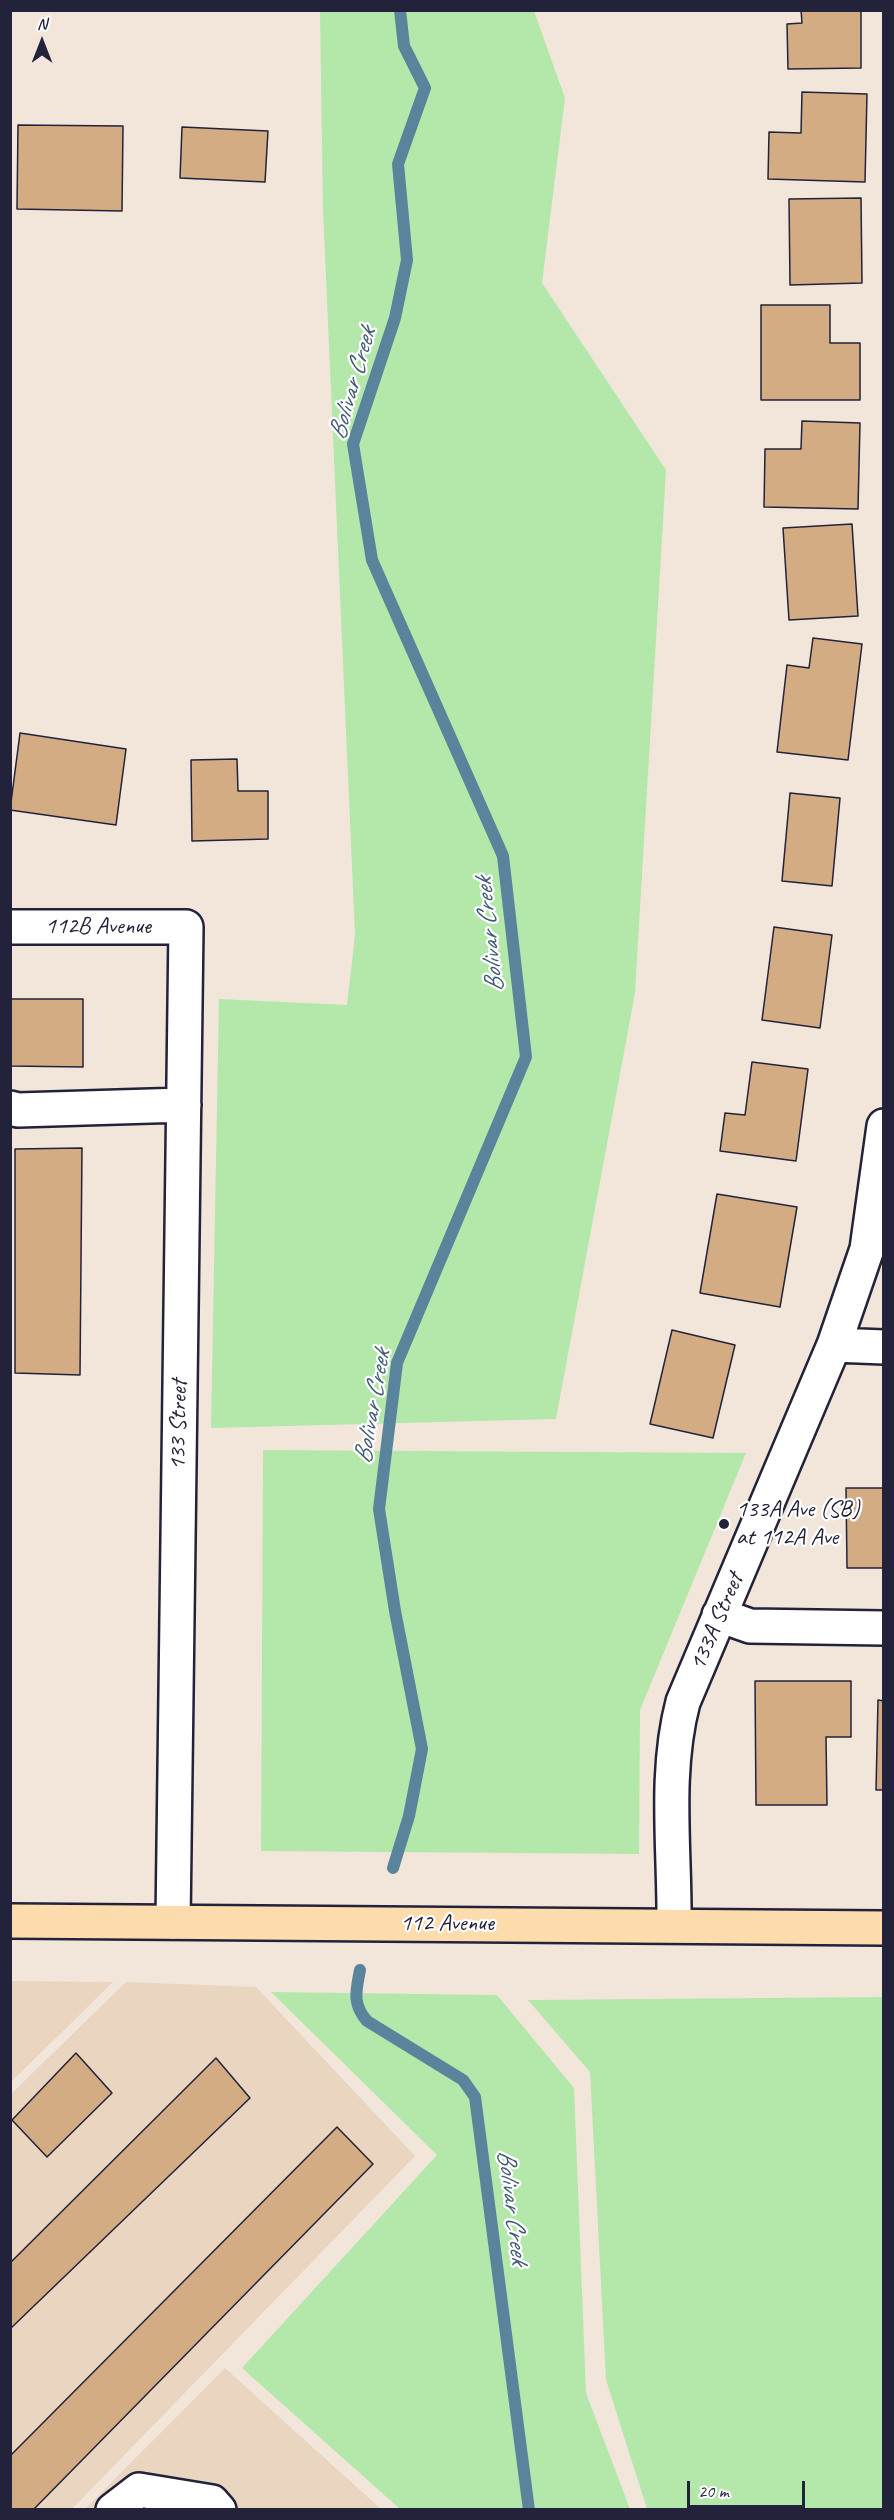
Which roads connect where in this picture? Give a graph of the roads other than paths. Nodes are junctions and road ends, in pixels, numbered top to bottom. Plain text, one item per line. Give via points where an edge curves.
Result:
1 (10, 927) edge
2 (186, 927) joint
3 (184, 1105) junction
4 (13, 1116) edge
5 (884, 1126) edge
6 (834, 1345) junction
7 (884, 1347) edge
8 (719, 1615) junction
9 (884, 1628) edge
10 (10, 1921) edge
11 (173, 1922) junction
12 (674, 1925) junction
13 (884, 1928) edge
14 (113, 2510) edge
15 (219, 2510) edge

1 - 2 street, 112B Avenue
2 - 3 street, 133 Street
3 - 4 street
3 - 11 street, 133 Street
5 - 6 street, 133A Street via 867,1249
6 - 7 street
6 - 8 street, 133A Street
8 - 9 street via 750,1626
8 - 12 street, 133A Street via 675,1731
10 - 11 main road, 112 Avenue
11 - 12 main road, 112 Avenue
12 - 13 main road, 112 Avenue
14 - 15 street via 139,2490 212,2502

